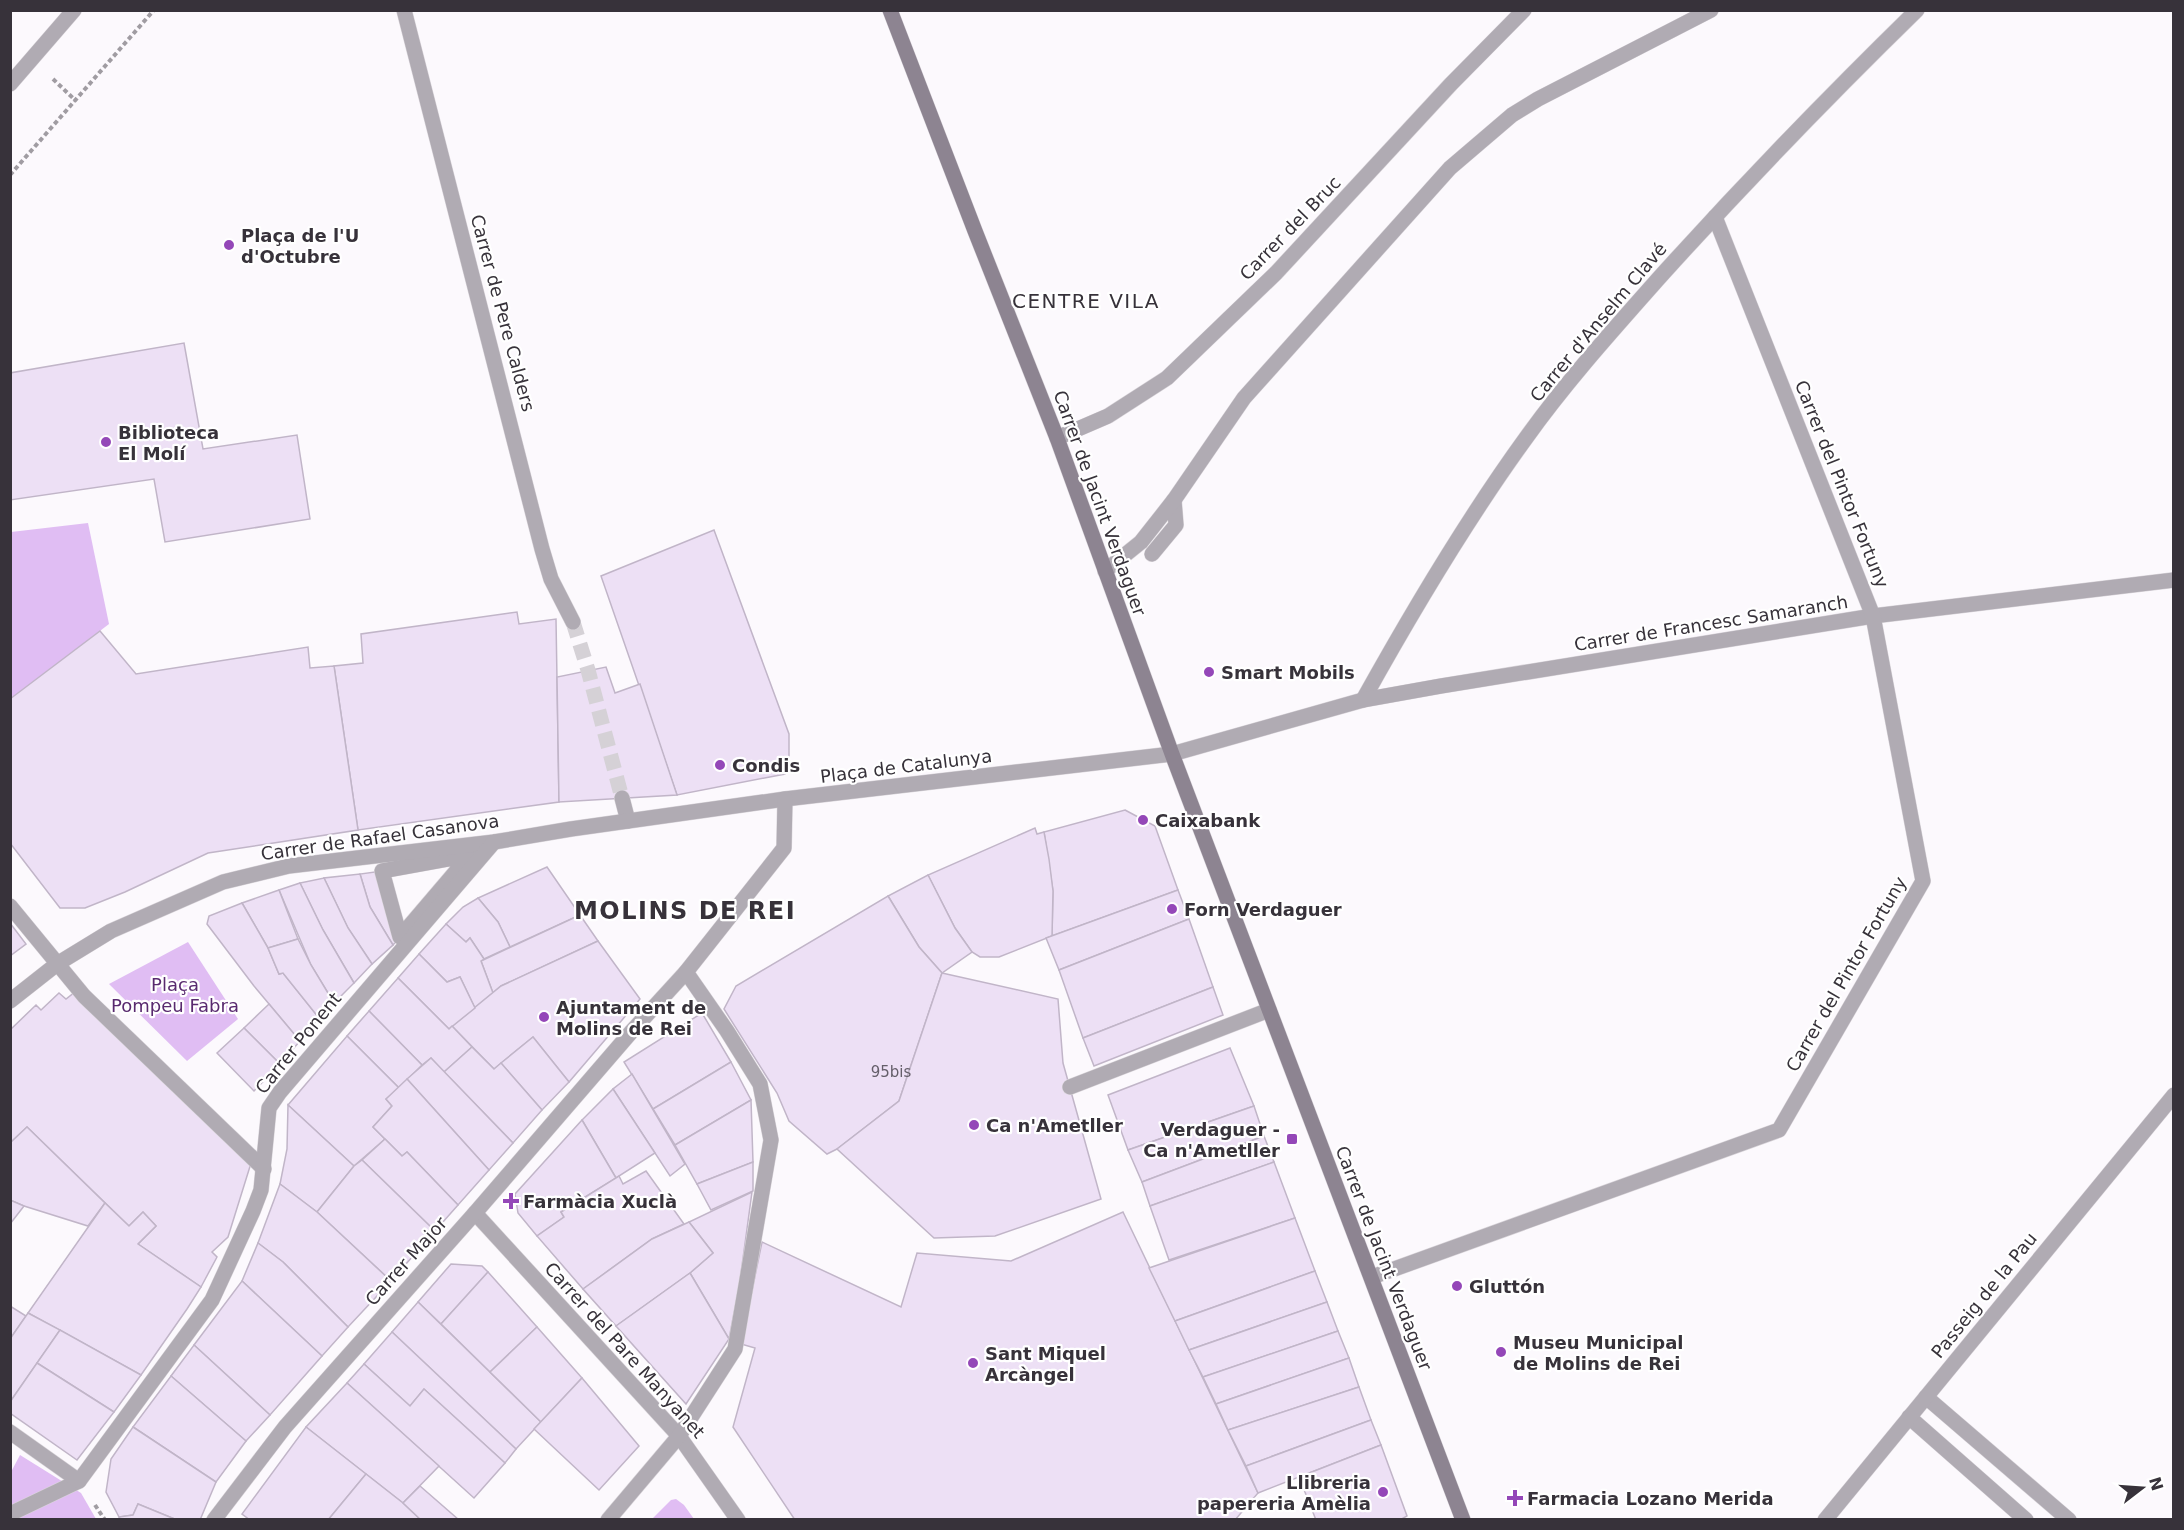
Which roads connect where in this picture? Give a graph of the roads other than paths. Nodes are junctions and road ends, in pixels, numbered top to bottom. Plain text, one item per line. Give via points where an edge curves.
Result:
1 (74, 10) edge
2 (404, 10) edge
3 (890, 10) edge
4 (1524, 10) edge
5 (1710, 10) edge
6 (1917, 10) edge
7 (10, 84) edge
8 (1715, 216) junction
9 (1058, 438) junction
10 (1174, 500) junction
11 (1152, 554) dead end
12 (1105, 571) junction
13 (2174, 580) edge
14 (1873, 616) junction
15 (573, 622) tunnel mouth
16 (1364, 700) junction
17 (1172, 754) junction
18 (622, 798) tunnel mouth
19 (785, 799) junction
20 (628, 821) junction
21 (494, 842) junction
22 (10, 906) edge
23 (400, 936) joint
24 (57, 964) junction
25 (686, 972) junction
26 (10, 1001) edge
27 (1269, 1010) junction
28 (1070, 1087) dead end
29 (2174, 1095) edge
30 (264, 1169) junction
31 (475, 1213) junction
32 (1372, 1277) junction
33 (1926, 1397) junction
34 (1909, 1417) junction
35 (10, 1432) edge
36 (679, 1436) junction
37 (79, 1481) junction
38 (10, 1514) edge
39 (215, 1519) edge
40 (608, 1520) edge
41 (738, 1520) edge
42 (1463, 1520) edge
43 (1825, 1520) edge
44 (2026, 1520) edge
45 (2069, 1520) edge

1 - 7 street
2 - 15 street, Carrer de Pere Calders via 542,549 551,579
3 - 9 main road, Carrer de Jacint Verdaguer
4 - 9 street, Carrer del Bruc via 1275,273 1167,378 1108,416
5 - 10 street via 1538,99 1512,115 1450,168 1244,398
6 - 8 street, Carrer d'Anselm Clavé
8 - 14 street, Carrer del Pintor Fortuny
8 - 16 street, Carrer d'Anselm Clavé via 1586,360 1527,437 1469,519 1404,625
9 - 12 main road, Carrer de Jacint Verdaguer
10 - 11 street via 1176,525
10 - 12 street via 1141,542
12 - 17 main road, Carrer de Jacint Verdaguer
13 - 14 street, Carrer de Francesc Samaranch
14 - 16 street, Carrer de Francesc Samaranch
14 - 32 street, Carrer del Pintor Fortuny via 1923,881 1779,1130
16 - 17 street, Carrer de Francesc Samaranch
17 - 19 street, Plaça de Catalunya
17 - 27 main road, Carrer de Jacint Verdaguer
18 - 20 street
19 - 20 street, Carrer de Rafael Casanova
19 - 25 street via 784,848
20 - 21 street, Carrer de Rafael Casanova
21 - 24 street, Carrer de Rafael Casanova via 289,866 223,882 111,931
21 - 30 street, Carrer Ponent via 280,1092 269,1108
22 - 24 street
23 - 23 street via 382,871 470,855 423,909
24 - 26 street, Carrer de Rafael Casanova
24 - 30 street via 84,996
25 - 31 street, Carrer Major
25 - 36 street via 760,1084 771,1140 735,1349
27 - 28 street
27 - 32 main road, Carrer de Jacint Verdaguer
29 - 33 street, Passeig de la Pau
30 - 37 street, Carrer Ponent via 254,1211 212,1299
31 - 36 street, Carrer del Pare Manyanet
31 - 39 street, Carrer Major via 285,1427
32 - 42 main road, Carrer de Jacint Verdaguer
33 - 34 street, Passeig de la Pau
33 - 45 street
34 - 43 street, Passeig de la Pau
34 - 44 street
35 - 37 street
36 - 40 street
36 - 41 street, Carrer del Pare Manyanet
37 - 38 street

